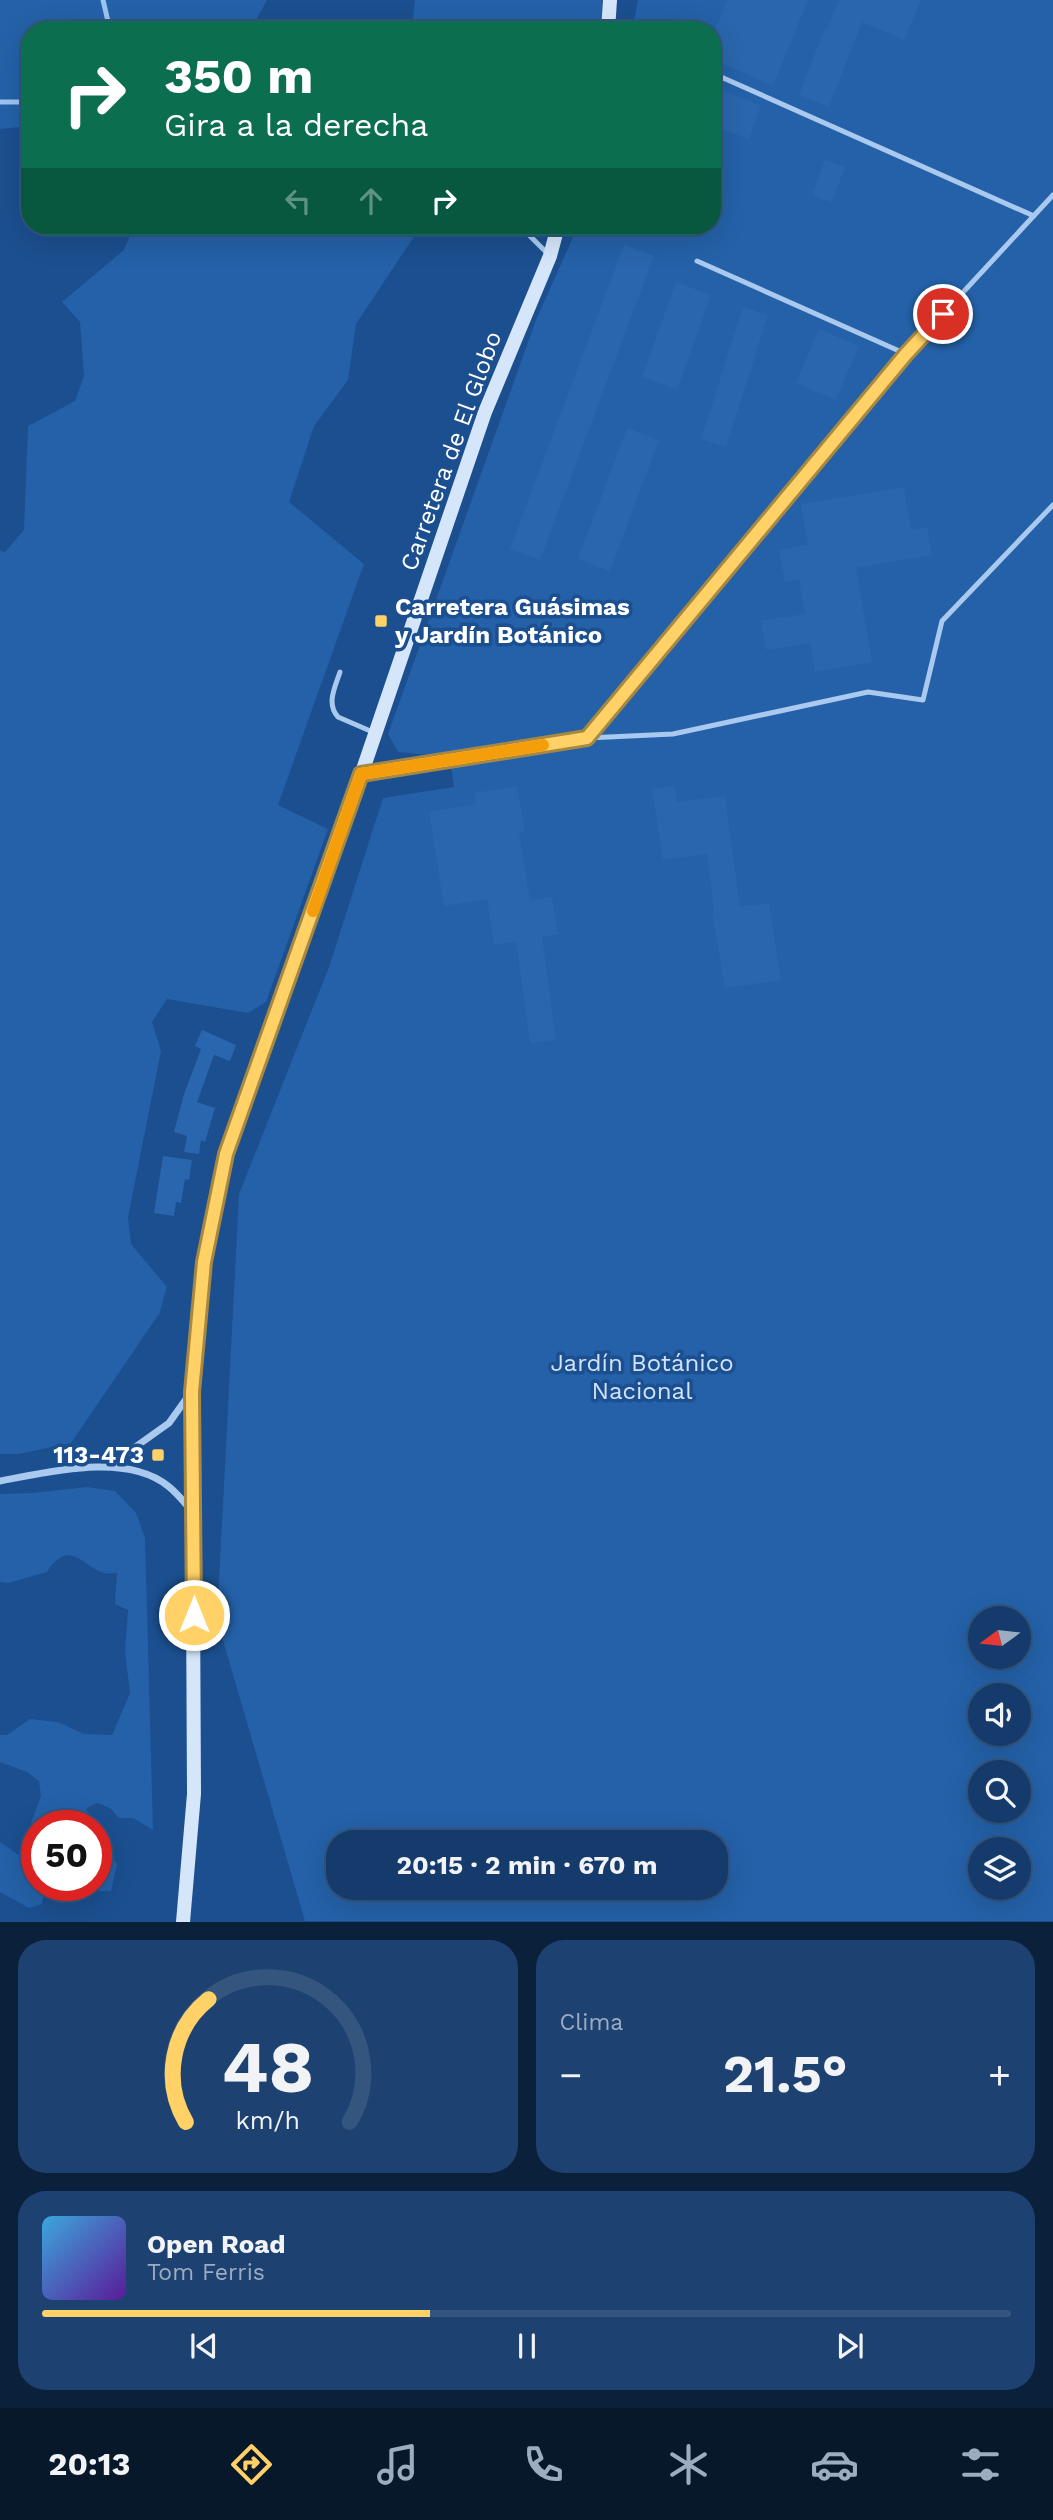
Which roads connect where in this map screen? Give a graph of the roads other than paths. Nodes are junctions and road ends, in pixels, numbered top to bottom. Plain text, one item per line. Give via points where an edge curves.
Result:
1 (610, 0) edge
2 (609, 21) edge
3 (721, 77) edge
4 (1053, 195) edge
5 (1034, 216) junction
6 (529, 235) edge
7 (556, 235) edge
8 (550, 256) junction
9 (696, 261) dead end
10 (906, 354) junction
11 (1053, 505) edge
12 (340, 672) dead end
13 (375, 733) junction
14 (587, 738) junction
15 (361, 774) junction
16 (192, 1392) junction
17 (110, 1465) junction
18 (0, 1481) edge
19 (194, 1513) junction
20 (183, 1922) edge

1 - 2 main road
3 - 5 lane
4 - 5 lane
5 - 10 lane
6 - 8 lane
7 - 8 main road, Carretera de El Globo
8 - 13 main road, Carretera de El Globo via 485,412
9 - 10 lane
10 - 14 lane
11 - 14 lane via 942,621 923,700 868,692 674,734
12 - 13 lane via 332,697 334,713
13 - 15 main road, Carretera de El Globo
14 - 15 lane
15 - 16 main road, Carretera de El Globo via 226,1154 204,1262
16 - 17 street via 169,1423
16 - 19 main road, Carretera de El Globo
17 - 18 street
17 - 19 street via 167,1485
19 - 20 main road, Carretera de El Globo via 194,1794

